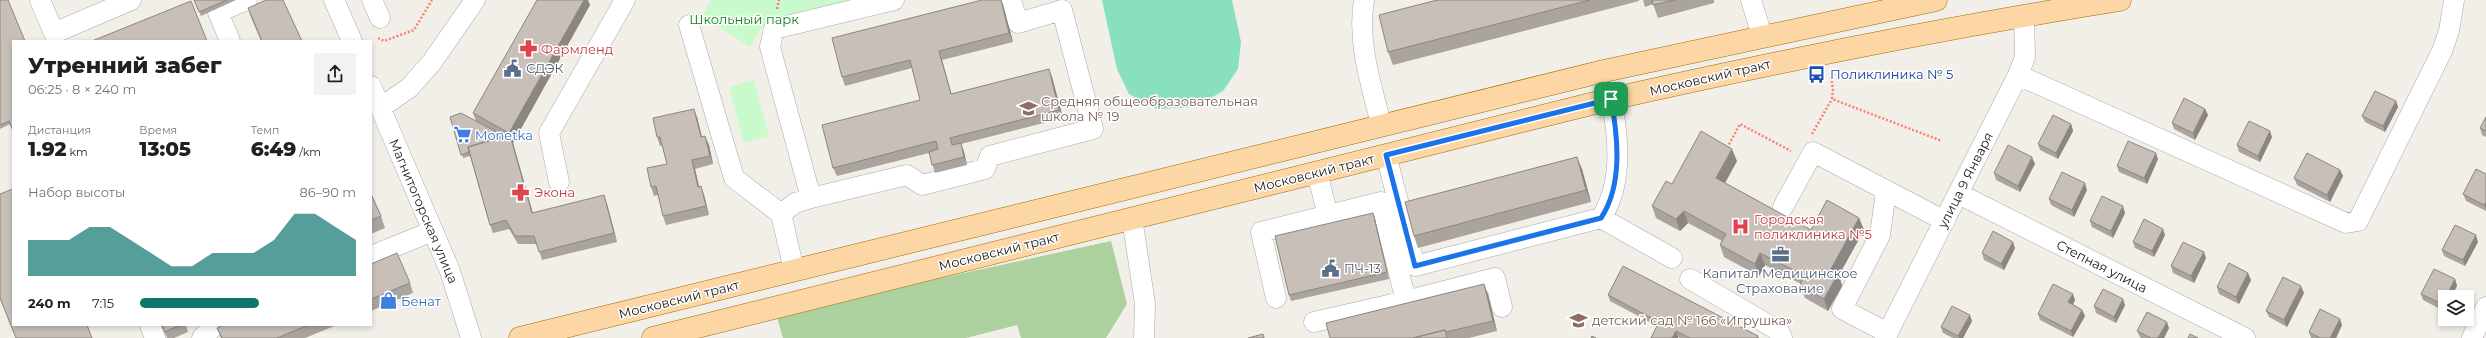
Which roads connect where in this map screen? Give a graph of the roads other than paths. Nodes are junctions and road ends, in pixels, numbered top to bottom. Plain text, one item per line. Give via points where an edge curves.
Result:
1 (40, 0) edge
2 (131, 0) edge
3 (247, 0) edge
4 (334, 0) edge
5 (475, 0) edge
6 (625, 0) edge
7 (894, 0) edge
8 (1011, 0) edge
9 (1364, 0) edge
10 (1751, 0) edge
11 (1936, 0) edge
12 (2120, 0) edge
13 (2454, 0) edge
14 (2024, 16) junction
15 (688, 25) dead end
16 (1762, 36) junction
17 (230, 40) edge
18 (352, 40) edge
19 (2018, 75) junction
20 (372, 88) edge
21 (1611, 99) junction
22 (380, 108) junction
23 (1381, 124) junction
24 (1386, 155) junction
25 (1317, 172) junction
26 (559, 182) dead end
27 (1886, 192) junction
28 (1959, 194) junction
29 (811, 198) junction
30 (1783, 206) dead end
31 (781, 214) junction
32 (1328, 216) junction
33 (1132, 218) junction
34 (1601, 218) junction
35 (1944, 221) junction
36 (433, 231) junction
37 (372, 256) edge
38 (1672, 258) dead end
39 (794, 270) junction
40 (1690, 279) dead end
41 (1276, 298) dead end
42 (1406, 301) junction
43 (1502, 307) dead end
44 (2486, 307) edge
45 (1314, 322) dead end
46 (150, 326) edge
47 (214, 326) edge
48 (1886, 336) edge
49 (155, 338) edge
50 (202, 338) edge
51 (471, 338) edge
52 (520, 338) edge
53 (653, 338) edge
54 (1144, 338) edge
55 (1782, 338) edge
56 (2245, 338) edge
57 (2472, 338) edge

1 - 2 street via 54,33
3 - 17 street via 218,12
4 - 18 street
5 - 22 street via 409,88
6 - 26 street via 549,133
7 - 29 street via 774,29 770,47
8 - 29 street via 1018,23 1062,10 1093,129 990,156 984,169 922,185 907,175
9 - 23 street via 1364,41 1369,78
10 - 16 street
11 - 16 main road, Московский тракт
12 - 14 main road, Московский тракт
13 - 19 street via 2449,31 2442,51 2358,222 2346,223
14 - 19 street, улица 9 Января via 2025,57
14 - 21 main road, Московский тракт via 1769,64
15 - 31 street via 734,178
16 - 23 main road, Московский тракт
19 - 28 street, улица 9 Января
20 - 22 street, Магнитогорская улица
21 - 24 main road, Московский тракт
21 - 34 street via 1617,133 1615,182 1612,197
22 - 36 street, Магнитогорская улица
23 - 39 main road, Московский тракт
24 - 25 main road, Московский тракт
24 - 34 street via 1415,266
25 - 32 street
25 - 33 main road, Московский тракт
27 - 30 street via 1813,152
27 - 35 street
27 - 48 street via 1880,235 1842,309
28 - 35 street, улица 9 Января
28 - 56 street, Степная улица
29 - 31 street via 795,203
31 - 39 street
32 - 41 street via 1261,232
32 - 42 street via 1381,202
33 - 53 main road, Московский тракт
33 - 54 street via 1145,304
34 - 38 street
35 - 48 street, улица 9 Января
36 - 37 street
36 - 51 street, Магнитогорская улица via 463,308
39 - 52 main road, Московский тракт
40 - 55 street via 1779,331
42 - 43 street via 1495,278
42 - 45 street
44 - 57 street
46 - 49 street
47 - 50 street

